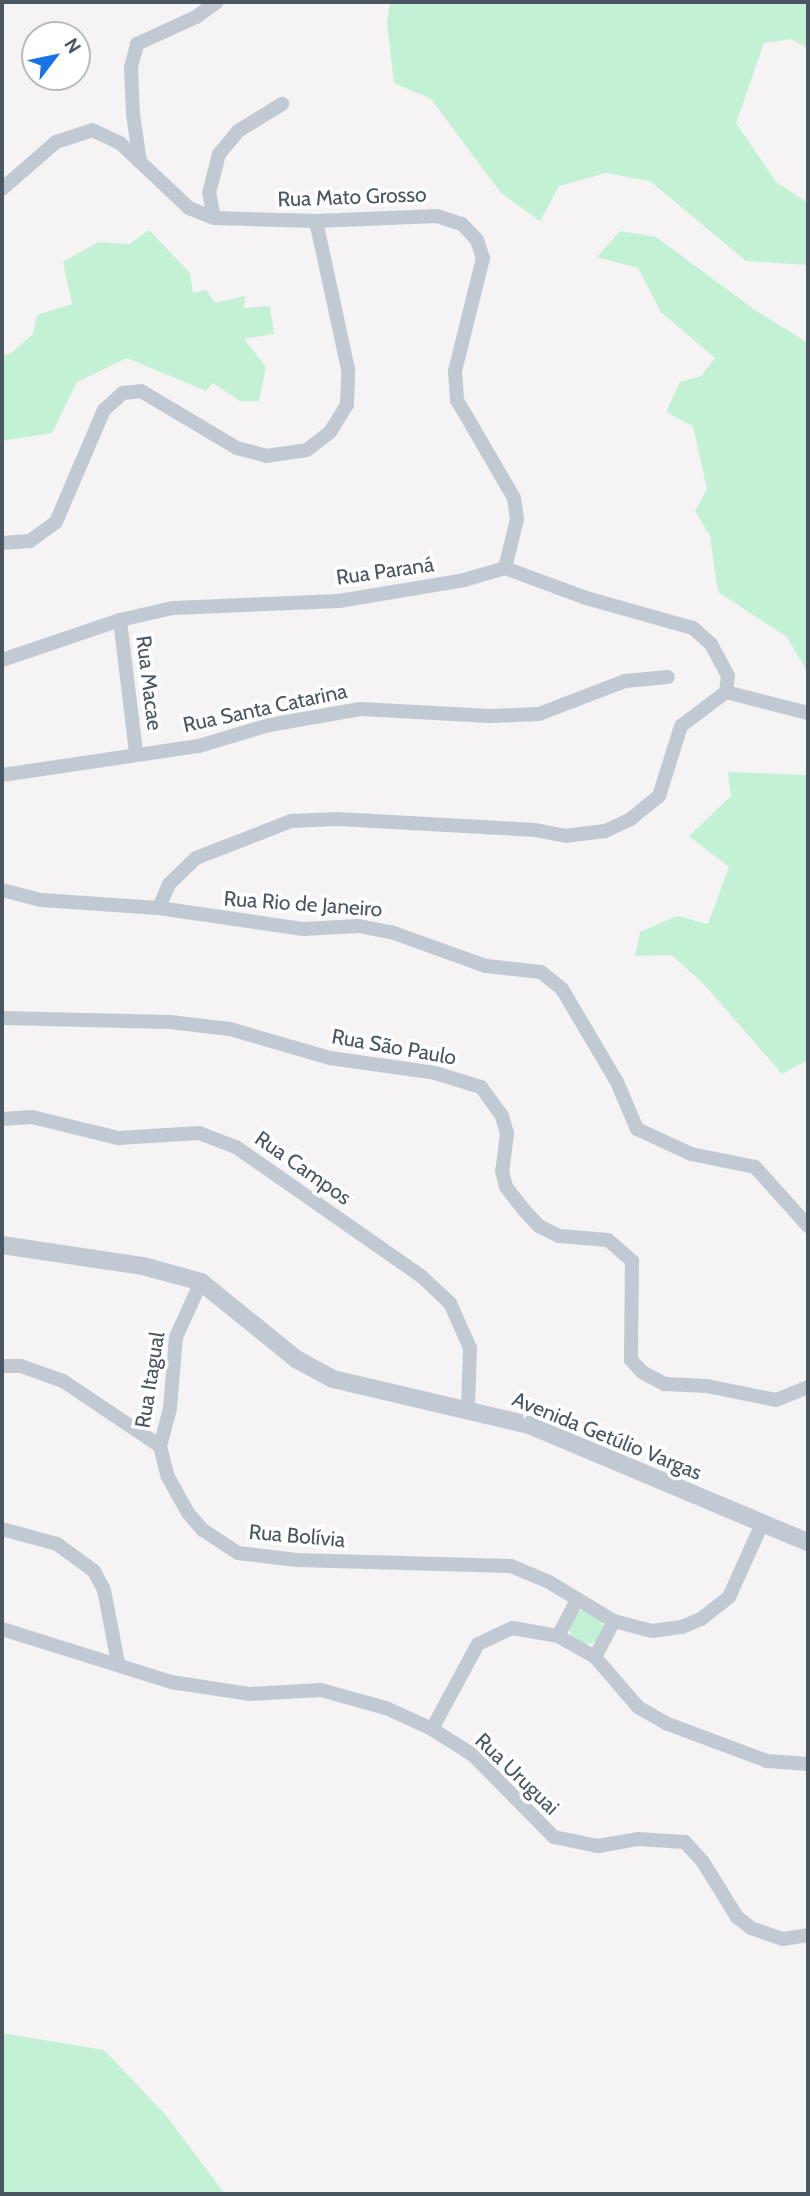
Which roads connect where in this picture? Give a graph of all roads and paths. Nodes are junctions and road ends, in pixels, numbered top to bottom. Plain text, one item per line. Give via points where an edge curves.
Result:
1 (217, 2) edge
2 (282, 104) dead end
3 (141, 162) junction
4 (2, 189) edge
5 (214, 218) junction
6 (316, 221) junction
7 (2, 543) edge
8 (505, 568) junction
9 (120, 620) junction
10 (2, 660) edge
11 (667, 677) dead end
12 (726, 692) junction
13 (808, 713) edge
14 (136, 752) junction
15 (2, 775) edge
16 (2, 890) edge
17 (159, 908) junction
18 (2, 1018) edge
19 (2, 1119) edge
20 (808, 1226) edge
21 (2, 1245) edge
22 (201, 1282) junction
23 (2, 1366) edge
24 (808, 1387) edge
25 (468, 1407) junction
26 (160, 1446) junction
27 (762, 1524) junction
28 (2, 1529) edge
29 (808, 1542) edge
30 (577, 1600) junction
31 (614, 1621) junction
32 (2, 1629) edge
33 (558, 1636) junction
34 (595, 1657) junction
35 (118, 1662) junction
36 (432, 1729) junction
37 (808, 1764) edge
38 (808, 1935) edge

1 - 3 street via 196,18 136,44 131,67 132,114
2 - 5 street via 239,131 219,155 209,193
3 - 4 street, Rua Mato Grosso via 99,130 73,134 46,149
3 - 5 street, Rua Mato Grosso via 189,208
5 - 6 street, Rua Mato Grosso
6 - 7 street via 348,369 347,405 330,432 294,454 258,454 237,448 141,391 123,393 104,410 56,522 30,541
6 - 8 street, Rua Mato Grosso via 437,216 462,224 477,240 482,270 455,371 455,387 464,415 514,498 517,519
8 - 9 street, Rua Paraná via 422,589 340,601 202,604
8 - 12 street via 694,628 722,662 730,684
9 - 10 street, Rua Paraná
9 - 14 street, Rua Macae
11 - 14 street, Rua Santa Catarina via 625,681 540,714 361,709 268,725 199,746
12 - 13 street
12 - 17 street via 681,726 659,796 631,819 605,831 566,836 535,830 337,819 291,821 196,858 169,884
14 - 15 street, Rua Santa Catarina
16 - 17 street, Rua Rio de Janeiro via 41,900
17 - 20 street, Rua Rio de Janeiro via 303,929 359,926 391,932 486,966 527,968 550,976 602,1055 637,1129 691,1154 755,1167
18 - 24 street, Rua São Paulo via 230,1029 330,1058 435,1073 481,1087 502,1116 507,1133 502,1171 506,1187 525,1211 539,1226 559,1236 608,1240 632,1261 631,1360 642,1372 665,1384 707,1386 776,1399
19 - 25 street, Rua Campos via 32,1117 118,1138 198,1133 236,1147 421,1276 450,1303 470,1348
21 - 22 street, Avenida Getúlio Vargas via 143,1266
22 - 25 street, Avenida Getúlio Vargas via 321,1373 353,1385
22 - 26 street, Rua Itagual via 176,1337 170,1408
23 - 26 street via 21,1366 63,1381
25 - 27 street, Avenida Getúlio Vargas via 539,1429
26 - 30 street, Rua Bolívia via 168,1477 188,1513 203,1530 238,1553 356,1563 490,1562 530,1572
27 - 29 street, Avenida Getúlio Vargas
27 - 31 street, Rua Bolívia via 729,1597 701,1619 652,1631
28 - 35 street via 57,1544 94,1571 104,1590
30 - 31 street, Rua Bolívia
30 - 33 street
31 - 34 street
32 - 35 street, Rua Uruguai
33 - 34 street
33 - 36 street via 513,1628 478,1644
34 - 37 street via 638,1707 668,1724 767,1761
35 - 36 street, Rua Uruguai via 170,1682 218,1691 321,1690 386,1708
36 - 38 street, Rua Uruguai via 473,1755 554,1837 589,1846 663,1838 685,1842 744,1923 783,1939

